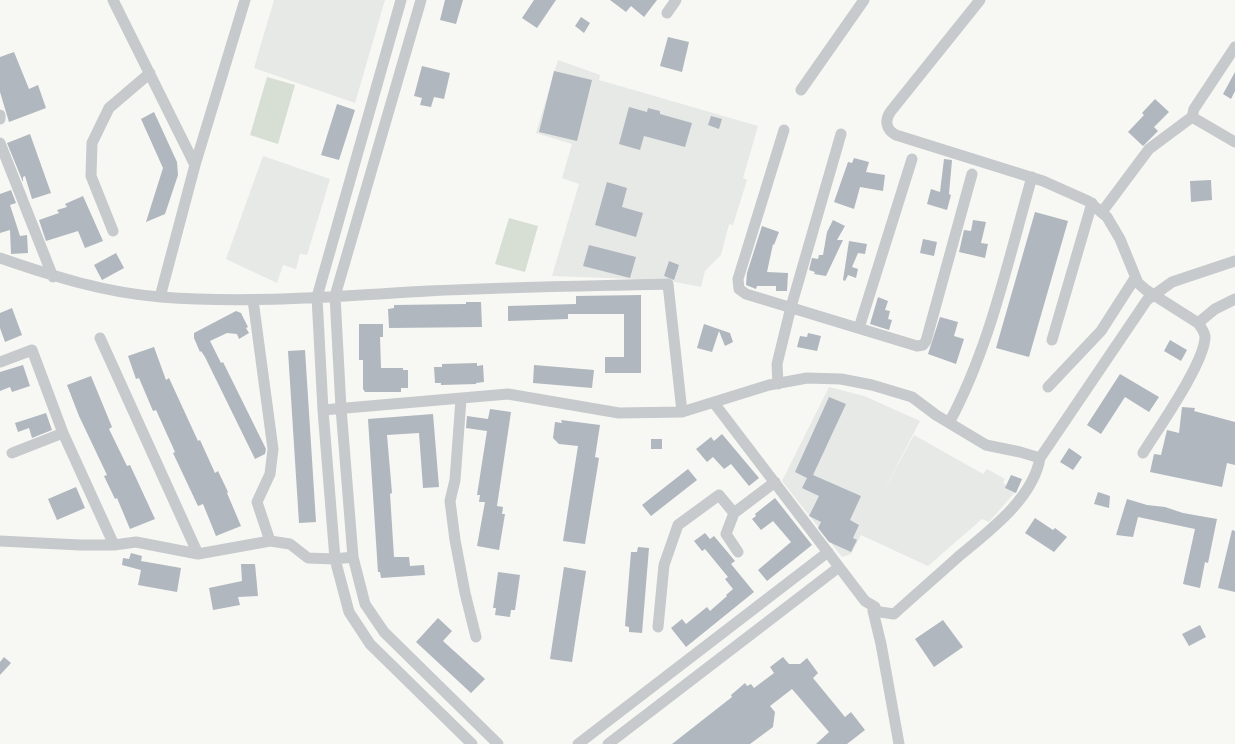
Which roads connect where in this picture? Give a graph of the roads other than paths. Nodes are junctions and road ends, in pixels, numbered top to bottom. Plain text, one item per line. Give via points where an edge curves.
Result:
1 (113, 0) edge
2 (245, 0) edge
3 (402, 0) edge
4 (422, 0) edge
5 (676, 0) edge
6 (864, 0) edge
7 (980, 0) edge
8 (667, 13) dead end
9 (1234, 52) edge
10 (150, 73) junction
11 (801, 90) dead end
12 (0, 115) edge
13 (1192, 117) junction
14 (0, 119) edge
15 (784, 130) dead end
16 (841, 134) dead end
17 (1235, 142) edge
18 (0, 143) edge
19 (912, 159) dead end
20 (195, 165) junction
21 (972, 174) dead end
22 (1032, 177) junction
23 (1092, 203) junction
24 (1102, 212) junction
25 (113, 231) dead end
26 (0, 258) edge
27 (1235, 261) edge
28 (53, 277) junction
29 (1135, 278) junction
30 (1153, 295) junction
31 (335, 296) junction
32 (160, 297) junction
33 (317, 297) junction
34 (1235, 299) edge
35 (253, 300) junction
36 (790, 307) junction
37 (1198, 323) junction
38 (859, 328) junction
39 (100, 338) dead end
40 (1052, 340) dead end
41 (0, 362) edge
42 (778, 384) junction
43 (1048, 387) dead end
44 (461, 399) junction
45 (714, 403) junction
46 (341, 408) junction
47 (323, 410) junction
48 (682, 412) junction
49 (949, 424) junction
50 (63, 433) junction
51 (12, 453) dead end
52 (1143, 453) dead end
53 (1040, 458) junction
54 (775, 482) junction
55 (734, 513) junction
56 (0, 541) edge
57 (270, 541) junction
58 (114, 545) junction
59 (738, 552) dead end
60 (828, 552) junction
61 (198, 554) junction
62 (352, 557) junction
63 (335, 559) junction
64 (839, 567) junction
65 (873, 611) junction
66 (658, 627) dead end
67 (476, 637) dead end
68 (472, 744) edge
69 (498, 744) edge
70 (578, 744) edge
71 (608, 744) edge
72 (899, 744) edge

1 - 10 street
2 - 20 street
3 - 33 street
4 - 31 street
5 - 8 street
6 - 11 street
7 - 22 street via 888,115 887,125 896,135
9 - 13 street via 1194,109
10 - 20 street
10 - 25 street via 109,108 92,143 90,176
12 - 14 street
13 - 17 street
13 - 24 street via 1149,150
15 - 36 street via 737,284 742,292
16 - 36 street
18 - 28 street
19 - 38 street
20 - 32 street
21 - 38 street via 925,343 917,346
22 - 23 street
22 - 49 street via 983,346 965,395
23 - 24 street
23 - 40 street
24 - 29 street via 1125,248
26 - 28 street
27 - 30 street via 1172,282
28 - 32 street
29 - 30 street
29 - 43 street via 1101,331
30 - 37 street
30 - 53 street
31 - 33 street
31 - 46 street
31 - 48 street via 494,288 668,284
32 - 35 street
33 - 35 street
33 - 47 street
34 - 37 street via 1215,309
35 - 57 street via 273,449 270,474 257,502
36 - 38 street
36 - 42 street via 777,364
37 - 52 street via 1205,334 1199,360
39 - 61 street
41 - 50 street via 32,350
42 - 45 street
42 - 49 street via 807,378 841,379 872,385 912,397
44 - 46 street
44 - 48 street via 508,394 619,413
44 - 67 street via 455,480 450,501 465,593
45 - 48 street
45 - 54 street
46 - 47 street
46 - 62 street
47 - 63 street
49 - 53 street via 986,445
50 - 51 street
50 - 58 street
53 - 65 street via 1038,470 1030,486 1004,518 894,614
54 - 55 street
54 - 60 street
55 - 59 street via 726,534
55 - 66 street via 719,495 678,525 664,565
56 - 58 street
57 - 61 street
57 - 63 street via 290,544 308,558
58 - 61 street via 136,542
60 - 64 street
60 - 70 street
62 - 63 street
62 - 69 street via 365,604 384,632
63 - 68 street via 349,612 370,644
64 - 65 street via 865,601 875,607
64 - 71 street
65 - 72 street

